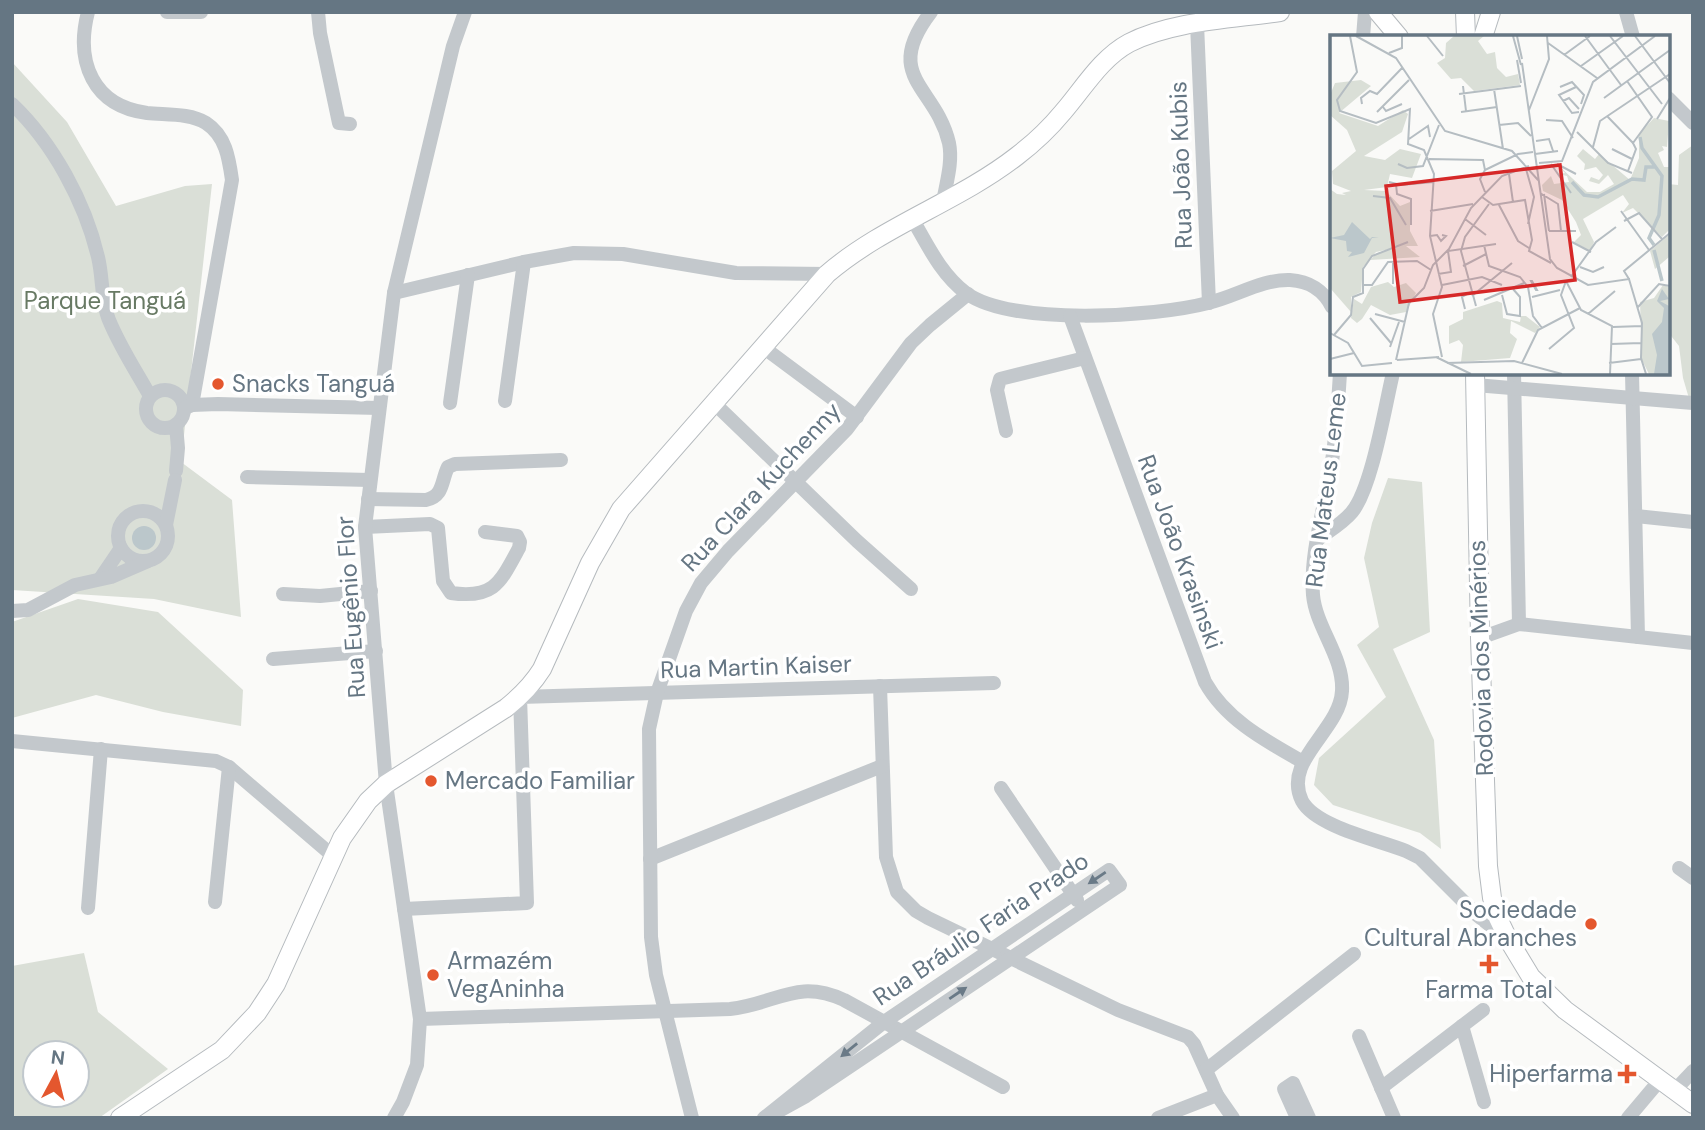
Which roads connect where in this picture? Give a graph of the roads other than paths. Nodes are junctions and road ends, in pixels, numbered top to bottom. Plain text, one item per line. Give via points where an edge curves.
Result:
1 (88, 12) edge
2 (167, 12) edge
3 (201, 12) edge
4 (318, 12) edge
5 (464, 12) edge
6 (931, 12) edge
7 (1280, 12) edge
8 (1365, 12) edge
9 (1378, 12) edge
10 (1465, 12) edge
11 (1491, 12) edge
12 (1626, 12) edge
13 (1197, 24) junction
14 (1393, 25) edge
15 (1363, 35) edge
16 (1466, 35) edge
17 (1484, 35) edge
18 (1632, 35) edge
19 (1670, 100) edge
20 (12, 104) edge
21 (1693, 123) edge
22 (350, 124) dead end
23 (943, 202) junction
24 (913, 220) junction
25 (524, 262) junction
26 (827, 274) junction
27 (468, 275) junction
28 (394, 293) junction
29 (968, 294) junction
30 (1209, 303) junction
31 (1330, 305) edge
32 (1069, 316) junction
33 (763, 347) junction
34 (1085, 358) junction
35 (1340, 374) edge
36 (1392, 374) edge
37 (1632, 374) edge
38 (1475, 379) edge
39 (1514, 380) edge
40 (150, 396) junction
41 (1633, 398) junction
42 (505, 401) dead end
43 (450, 403) dead end
44 (1693, 403) edge
45 (715, 404) junction
46 (188, 407) junction
47 (379, 408) junction
48 (857, 417) junction
49 (176, 425) junction
50 (1006, 431) dead end
51 (561, 460) dead end
52 (247, 477) dead end
53 (370, 480) junction
54 (795, 482) junction
55 (368, 499) junction
56 (1636, 516) junction
57 (1693, 522) edge
58 (166, 525) junction
59 (365, 527) junction
60 (485, 532) dead end
61 (1318, 539) junction
62 (121, 548) junction
63 (149, 561) junction
64 (100, 579) junction
65 (911, 589) dead end
66 (370, 591) junction
67 (283, 594) dead end
68 (12, 611) edge
69 (1519, 624) junction
70 (1638, 636) junction
71 (1479, 638) junction
72 (1693, 643) edge
73 (376, 650) junction
74 (273, 659) dead end
75 (994, 683) dead end
76 (880, 686) junction
77 (657, 693) junction
78 (520, 697) junction
79 (12, 741) edge
80 (101, 749) junction
81 (1303, 762) junction
82 (882, 766) junction
83 (229, 767) junction
84 (386, 784) junction
85 (1001, 788) dead end
86 (333, 856) junction
87 (650, 859) junction
88 (1679, 868) dead end
89 (1693, 878) edge
90 (1073, 894) junction
91 (215, 902) dead end
92 (88, 908) dead end
93 (404, 909) junction
94 (1083, 909) junction
95 (1508, 939) junction
96 (992, 949) junction
97 (1353, 954) dead end
98 (1011, 958) junction
99 (1483, 1010) dead end
100 (665, 1012) junction
101 (420, 1019) junction
102 (884, 1022) junction
103 (1462, 1026) junction
104 (902, 1031) junction
105 (1359, 1036) dead end
106 (1206, 1070) junction
107 (1693, 1071) edge
108 (1667, 1085) junction
109 (1003, 1087) dead end
110 (1381, 1088) junction
111 (1217, 1096) junction
112 (1484, 1102) dead end
113 (1693, 1104) edge
114 (120, 1118) edge
115 (394, 1118) edge
116 (692, 1118) edge
117 (765, 1118) edge
118 (1158, 1118) edge
119 (1233, 1118) edge
120 (1297, 1118) edge
121 (1309, 1118) edge
122 (1394, 1118) edge
123 (1628, 1118) edge

1 - 46 street via 83,34 86,65 97,89 116,104 144,113 206,123 228,150 232,180
2 - 3 street
4 - 22 street via 339,123
5 - 28 street, Rua Eugênio Flor
6 - 23 street via 912,44 910,68 948,143 950,163
7 - 13 main road
8 - 15 street
9 - 14 main road
10 - 16 main road
11 - 17 main road
12 - 18 street
13 - 23 main road via 1142,37 1115,52 1035,141
13 - 30 street, Rua João Kubis
19 - 21 street
20 - 40 street via 28,119 73,188 93,237 108,318
23 - 24 main road
24 - 26 main road via 853,253
24 - 29 street via 941,267
25 - 26 street via 575,253 609,253 736,274
25 - 27 street
25 - 42 street
26 - 33 main road
27 - 28 street
27 - 43 street
28 - 47 street, Rua Eugênio Flor
29 - 32 street via 1013,309
29 - 48 street, Rua Clara Kuchenny via 911,343
30 - 31 street via 1274,281 1294,280 1317,289
30 - 32 street
32 - 34 street, Rua João Krasinski
33 - 45 main road
33 - 48 street
34 - 50 street via 1000,379 997,390
34 - 81 street, Rua João Krasinski via 1205,682 1236,720
35 - 61 street, Rua Mateus Leme via 1334,453
36 - 61 street via 1357,504
37 - 41 street
38 - 39 street
38 - 71 main road, Rodovia dos Minérios
39 - 41 street
39 - 69 street, Rodovia dos Minérios
40 - 46 street via 172,391
40 - 49 street via 146,405 150,421 159,427
41 - 44 street
41 - 56 street
45 - 54 street
45 - 78 main road via 611,524 542,669
46 - 47 street
46 - 49 street
47 - 53 street, Rua Eugênio Flor
48 - 54 street, Rua Clara Kuchenny
49 - 58 street via 178,448
51 - 55 street via 455,464 448,467 435,498
52 - 53 street
53 - 55 street, Rua Eugênio Flor
54 - 65 street
54 - 77 street, Rua Clara Kuchenny via 701,583 686,611
55 - 59 street, Rua Eugênio Flor
56 - 57 street
56 - 70 street
58 - 62 street via 153,513 135,512 121,523
58 - 63 street via 168,543
59 - 60 street via 430,524 438,528 443,581 451,593 467,595 486,593 496,586 519,548 517,536
59 - 66 street, Rua Eugênio Flor
61 - 81 street, Rua Mateus Leme via 1313,596 1340,670 1342,693 1332,720
62 - 63 street via 132,559
62 - 64 street
63 - 64 street
64 - 68 street via 75,585 27,610
66 - 67 street
66 - 73 street, Rua Eugênio Flor
69 - 70 street
69 - 71 street
70 - 72 street
71 - 95 main road, Rodovia dos Minérios via 1489,881
73 - 74 street
73 - 84 street, Rua Eugênio Flor
75 - 76 street, Rua Martin Kaiser
76 - 77 street, Rua Martin Kaiser
76 - 82 street
77 - 78 street, Rua Martin Kaiser
77 - 87 street, Rua Clara Kuchenny via 649,729
78 - 84 main road
78 - 93 street via 527,903
79 - 80 street
80 - 83 street via 211,759
80 - 92 street
81 - 95 street via 1297,779 1310,811 1329,823 1420,858
82 - 87 street
82 - 96 street via 886,858 897,892 916,911
83 - 86 street
83 - 91 street
84 - 86 main road via 354,818
84 - 93 street, Rua Eugênio Flor
85 - 90 street
86 - 114 main road via 279,978 252,1019 209,1059
87 - 100 street, Rua Clara Kuchenny via 653,957
88 - 89 street
90 - 94 street
94 -> 90 street, Rua Bráulio Faria Prado via 1120,885 1109,870
90 - 96 street, Rua Bráulio Faria Prado
93 - 101 street, Rua Eugênio Flor
94 - 98 street, Rua Bráulio Faria Prado
95 - 108 main road via 1546,994
96 - 98 street
96 - 102 street, Rua Bráulio Faria Prado
97 - 106 street
104 -> 98 street, Rua Bráulio Faria Prado
98 - 106 street via 1136,1018 1188,1037
99 - 103 street
100 - 101 street
100 - 102 street via 743,1008 805,990 831,994
100 - 116 street, Rua Clara Kuchenny
101 - 115 street, Rua Eugênio Flor via 417,1065
102 - 104 street
102 -> 117 street, Rua Bráulio Faria Prado
103 - 110 street
103 - 112 street
104 - 109 street
104 - 117 street, Rua Bráulio Faria Prado
105 - 110 street
106 - 111 street
107 - 108 street
108 - 113 main road
108 - 123 street
110 - 122 street
111 - 118 street
111 - 119 street
120 - 121 street via 1284,1089 1293,1083

